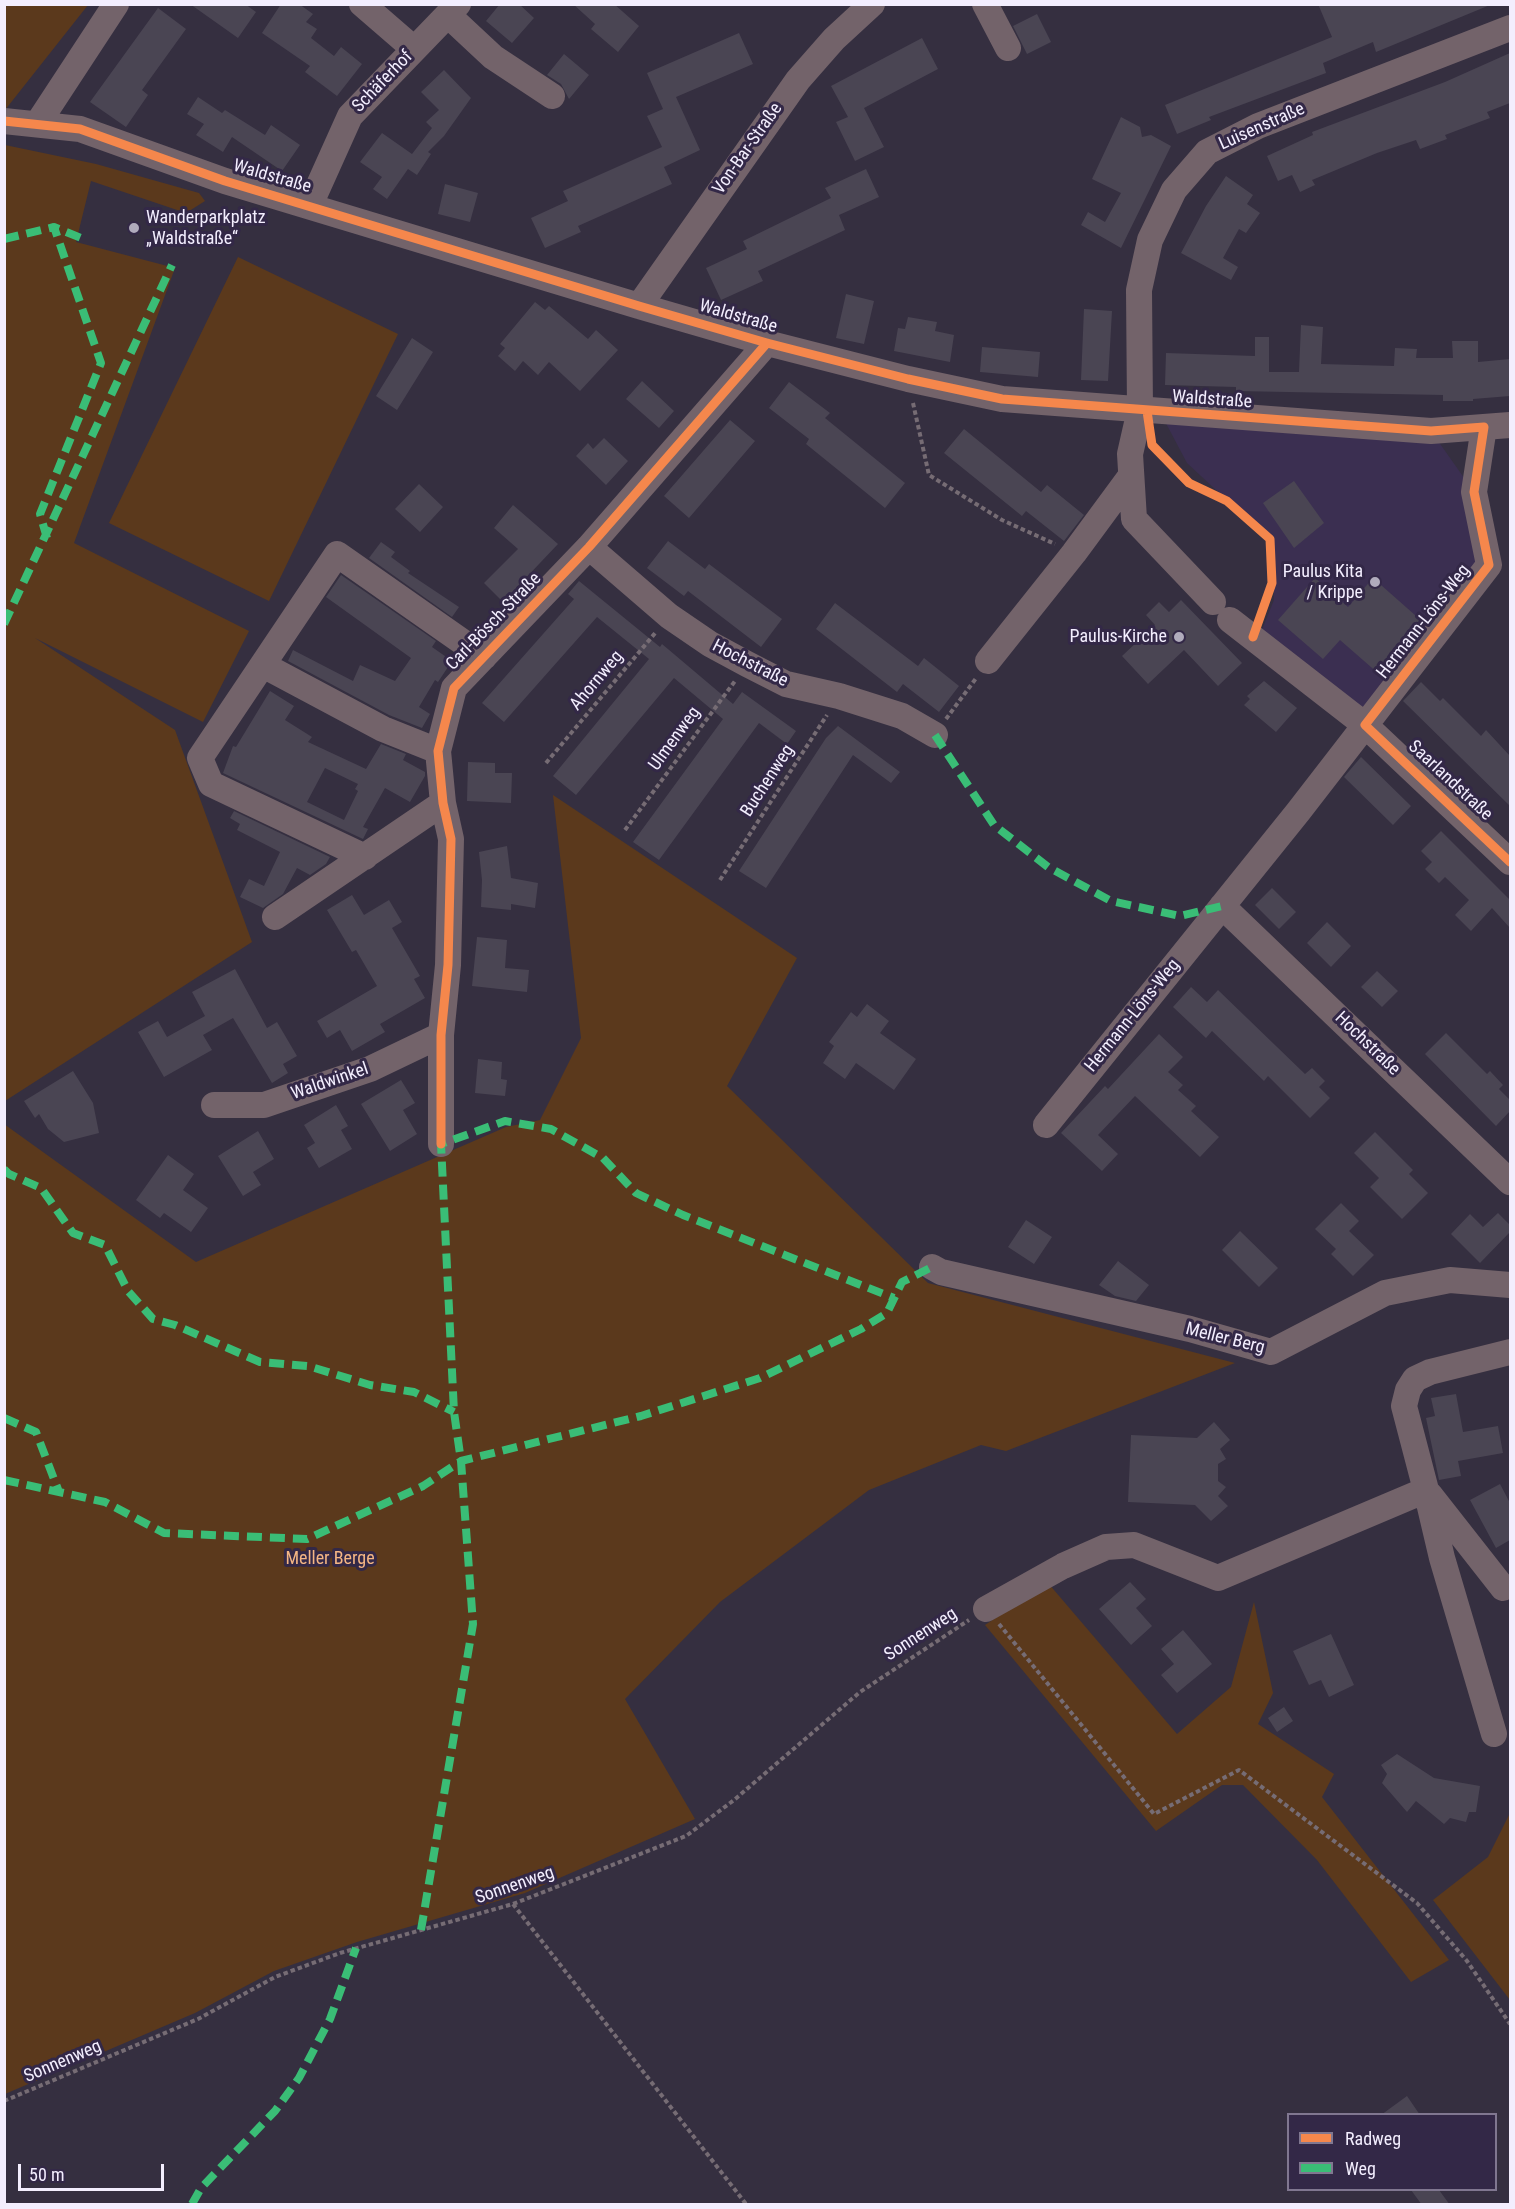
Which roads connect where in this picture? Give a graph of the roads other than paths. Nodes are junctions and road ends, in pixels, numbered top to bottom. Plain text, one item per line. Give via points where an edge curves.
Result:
1 (116, 4) edge
2 (362, 4) edge
3 (985, 4) edge
4 (867, 6) edge
5 (453, 10) edge
6 (1510, 29) edge
7 (1008, 48) dead end
8 (414, 49) junction
9 (552, 96) dead end
10 (4, 121) edge
11 (38, 123) junction
12 (310, 205) junction
13 (639, 306) junction
14 (767, 343) junction
15 (1140, 410) junction
16 (1510, 425) edge
17 (1484, 427) junction
18 (1130, 477) junction
19 (589, 547) junction
20 (484, 657) junction
21 (988, 661) road end
22 (262, 666) junction
23 (1365, 725) junction
24 (935, 735) road end
25 (438, 751) junction
26 (443, 803) junction
27 (365, 857) junction
28 (1510, 862) edge
29 (1222, 906) junction
30 (275, 918) dead end
31 (441, 1035) junction
32 (214, 1106) dead end
33 (1046, 1125) dead end
34 (441, 1144) dead end
35 (1510, 1182) edge
36 (932, 1267) dead end
37 (1510, 1285) edge
38 (1510, 1352) edge
39 (1426, 1490) junction
40 (1503, 1588) dead end
41 (986, 1609) road end
42 (1494, 1734) dead end

1 - 11 street
2 - 8 street
3 - 7 street
4 - 13 street, Von-Bar-Straße via 798,80
5 - 8 street, Schäferhof
5 - 9 street via 493,57
6 - 15 street, Luisenstraße via 1257,126 1207,152 1174,190 1150,240 1139,290
8 - 12 street, Schäferhof via 350,116
10 - 11 street, Waldstraße
11 - 12 street, Waldstraße via 80,129 225,181
12 - 13 street, Waldstraße
13 - 14 street, Waldstraße
14 - 15 street, Waldstraße via 1002,399
14 - 19 street, Carl-Bösch-Straße
15 - 17 street, Waldstraße via 1431,431
15 - 18 street, Luisenstraße via 1130,454
16 - 17 street, Waldstraße
17 - 23 street, Hermann-Löns-Weg via 1474,492 1489,565
18 - 21 street
18 - 23 street, Saarlandstraße via 1134,519 1221,611
19 - 20 street, Carl-Bösch-Straße
19 - 24 street, Hochstraße via 669,616 710,644 786,684 902,716
20 - 22 street, Carl-Bösch-Straße via 337,554
20 - 25 street, Carl-Bösch-Straße via 454,688
22 - 25 street via 383,729
22 - 27 street, Carl-Bösch-Straße via 200,758 211,784
23 - 28 street, Saarlandstraße
23 - 29 street, Hermann-Löns-Weg
25 - 26 street, Carl-Bösch-Straße
26 - 27 street
26 - 31 street, Carl-Bösch-Straße via 451,838
27 - 30 street
29 - 33 street, Hermann-Löns-Weg
29 - 35 street, Hochstraße
31 - 32 street, Waldwinkel via 370,1069 264,1105
31 - 34 street, Carl-Bösch-Straße
36 - 37 street, Meller Berg via 1271,1352 1385,1293 1450,1280
38 - 39 street via 1430,1372 1415,1379 1408,1390 1404,1406
39 - 40 street
39 - 41 street via 1218,1578 1134,1545 1106,1547
39 - 42 street

